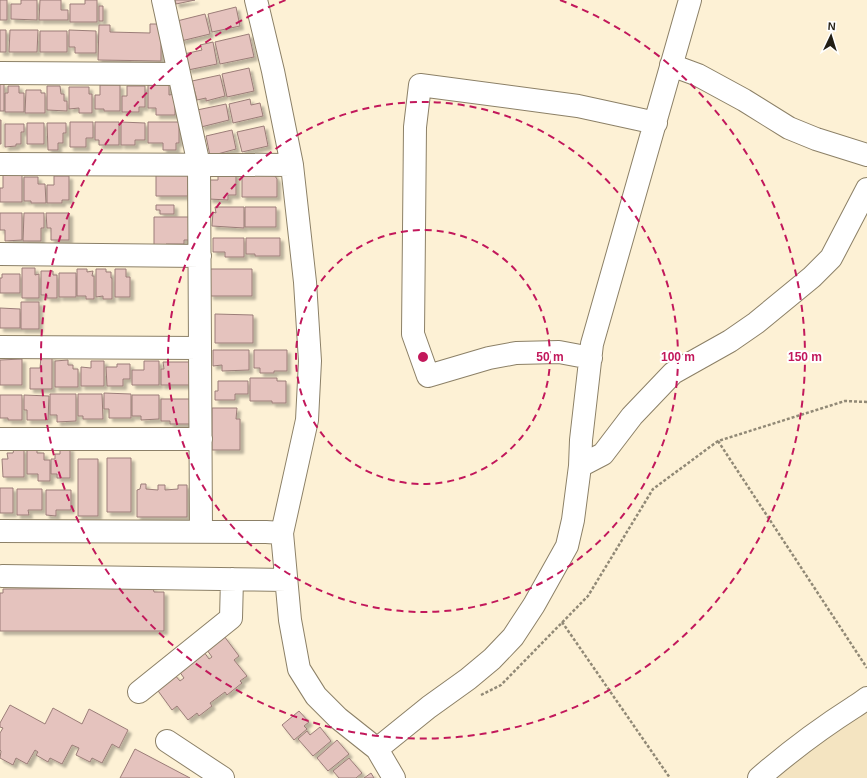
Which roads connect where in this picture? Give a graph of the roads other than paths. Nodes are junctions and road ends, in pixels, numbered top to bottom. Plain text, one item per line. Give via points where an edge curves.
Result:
1 (163, 0) edge
2 (256, 0) edge
3 (690, 0) edge
4 (671, 65) junction
5 (0, 73) edge
6 (179, 74) junction
7 (656, 123) junction
8 (867, 155) edge
9 (0, 164) edge
10 (199, 165) junction
11 (292, 165) junction
12 (867, 190) edge
13 (0, 254) edge
14 (200, 256) junction
15 (0, 347) edge
16 (200, 348) junction
17 (590, 358) junction
18 (0, 439) edge
19 (201, 439) junction
20 (580, 466) junction
21 (0, 531) edge
22 (201, 532) junction
23 (282, 533) junction
24 (2, 576) dead end
25 (232, 579) junction
26 (286, 580) junction
27 (139, 692) dead end
28 (867, 698) edge
29 (166, 741) dead end
30 (377, 749) junction
31 (223, 778) edge
32 (394, 778) edge
33 (759, 778) edge

1 - 6 street
2 - 11 street via 274,71
3 - 4 street
4 - 7 street
4 - 8 street via 698,75 789,128
5 - 6 street
6 - 10 street
7 - 17 street
7 - 17 street via 578,106 420,85 415,127 413,334 428,376 516,353 559,352
9 - 10 street
10 - 11 street
10 - 14 street
11 - 23 street via 305,282 310,361 307,420
12 - 20 street via 831,258 822,267 756,323 673,374 632,416 603,454
13 - 14 street
14 - 16 street
15 - 16 street
16 - 19 street
17 - 20 street
18 - 19 street
19 - 22 street
20 - 30 street via 568,546 513,636 492,659 468,679 429,706
21 - 22 street
22 - 23 street
23 - 26 street
24 - 25 street
25 - 26 street
25 - 27 street via 231,618
26 - 30 street via 299,670 316,696 338,718
28 - 33 street via 808,739
29 - 31 street
30 - 32 street

